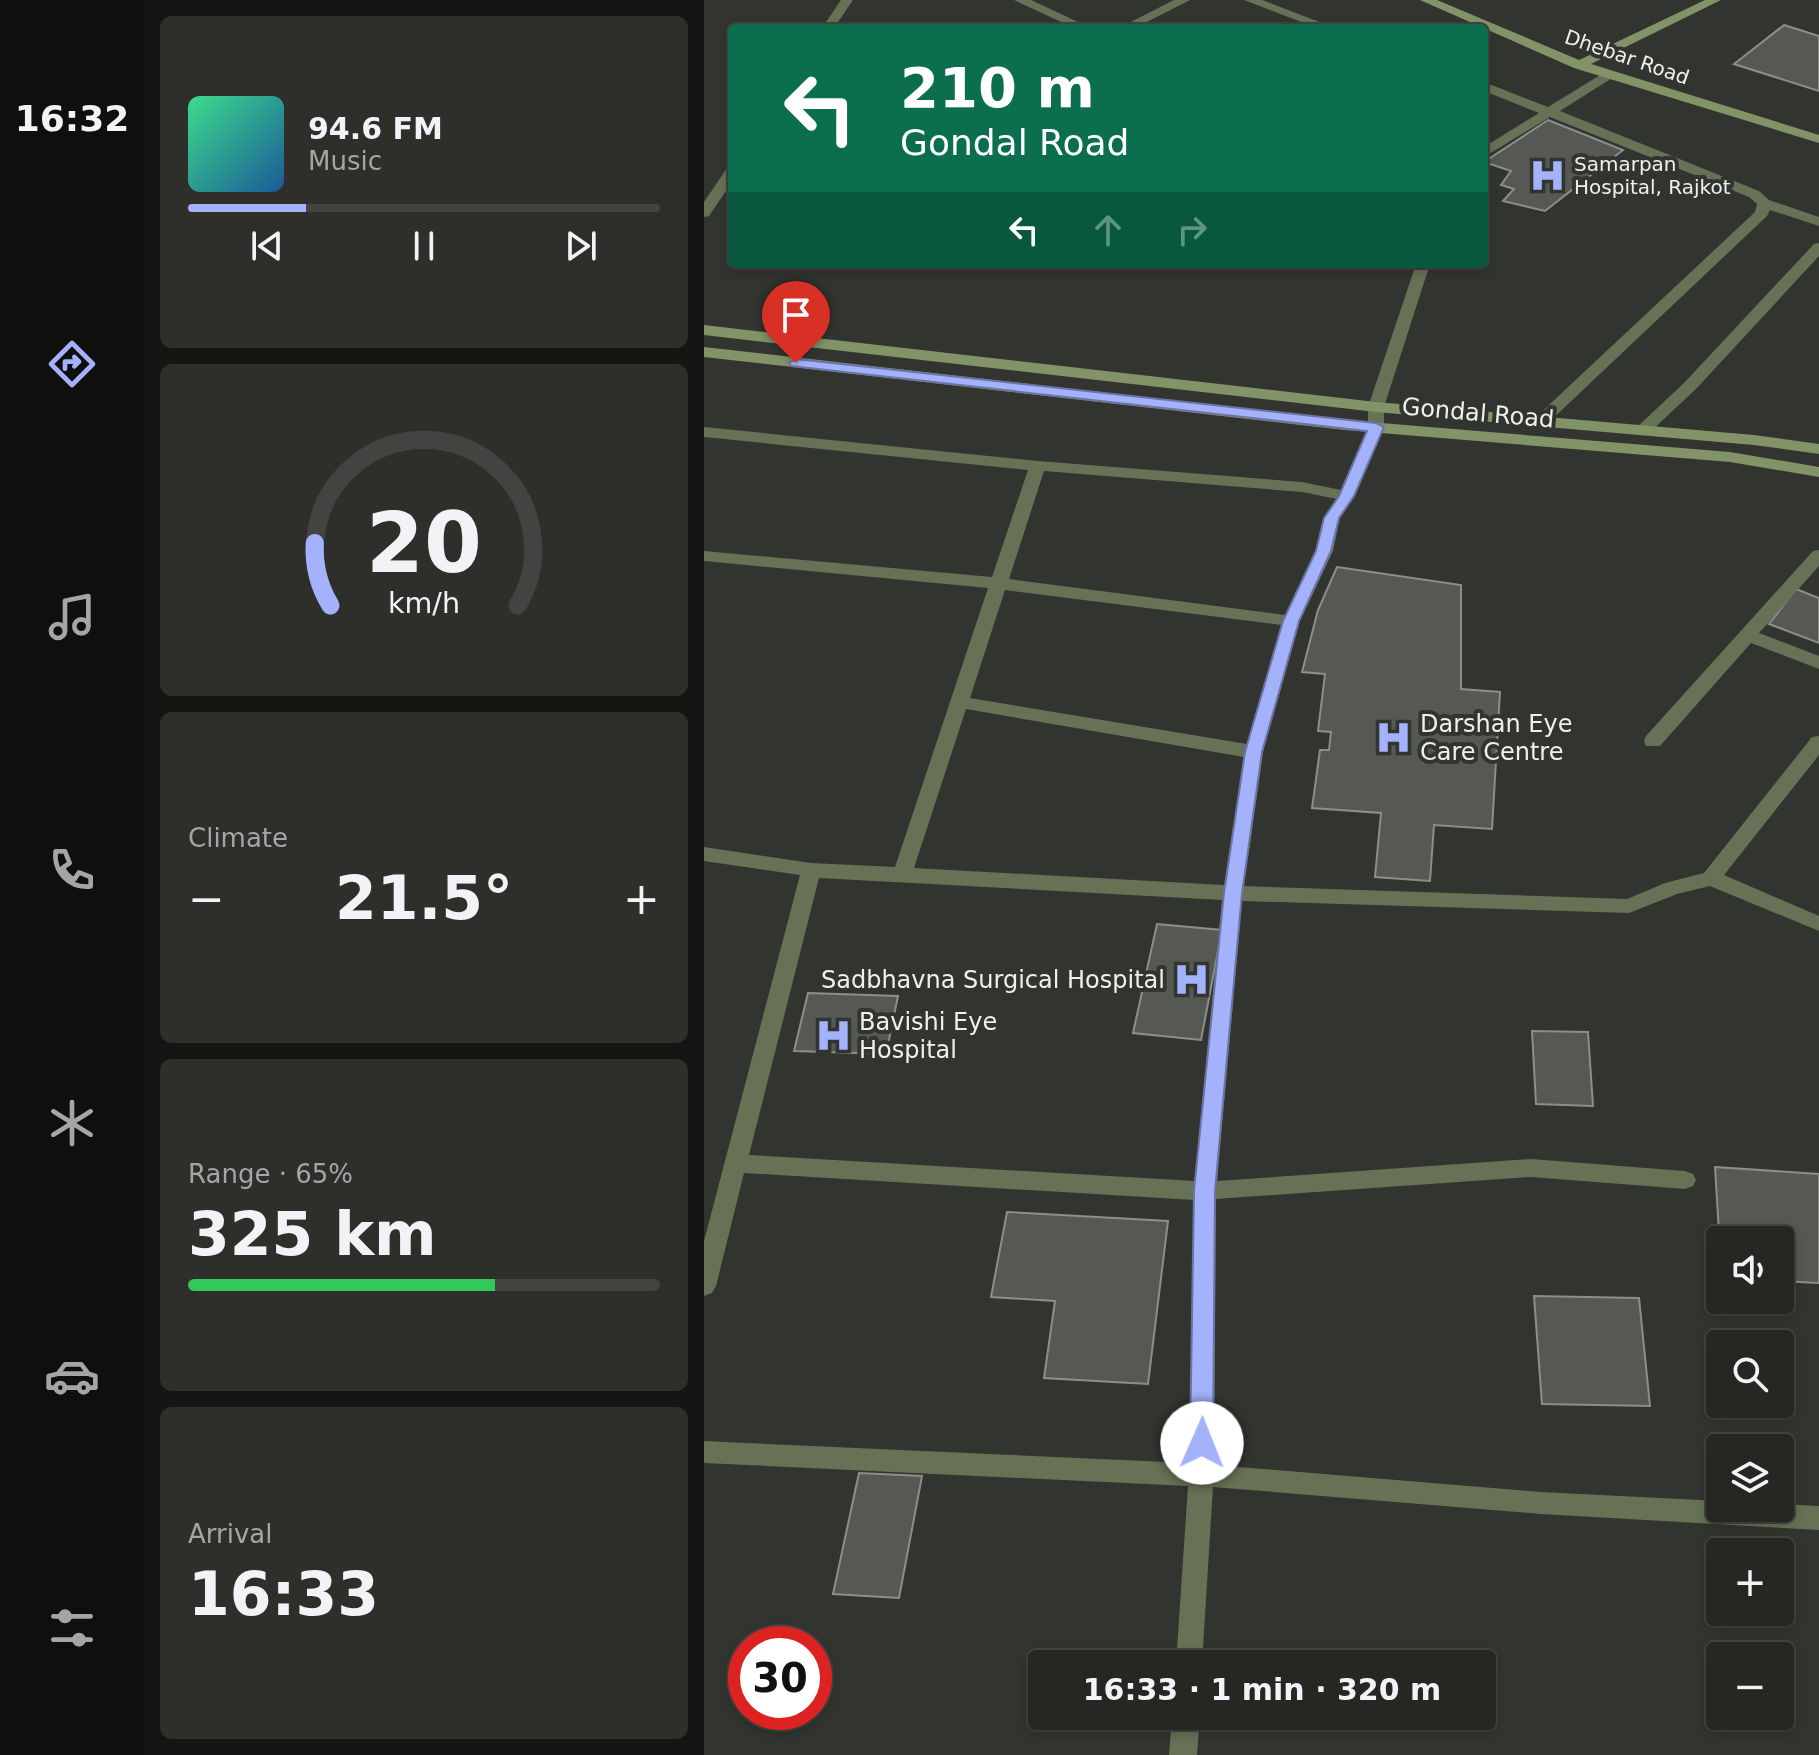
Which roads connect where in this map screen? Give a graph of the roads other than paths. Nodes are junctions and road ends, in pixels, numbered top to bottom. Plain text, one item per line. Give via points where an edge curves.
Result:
1 (847, 0) edge
2 (1020, 0) edge
3 (1184, 0) edge
4 (1250, 0) edge
5 (1426, 0) edge
6 (1715, 0) edge
7 (831, 24) edge
8 (1076, 24) edge
9 (1133, 24) edge
10 (1318, 24) edge
11 (1482, 24) edge
12 (1488, 26) edge
13 (1579, 65) junction
14 (1610, 75) junction
15 (1488, 88) edge
16 (1549, 112) junction
17 (1819, 139) edge
18 (1488, 150) edge
19 (728, 177) edge
20 (1764, 203) junction
21 (704, 213) edge
22 (1819, 222) edge
23 (1819, 247) edge
24 (1422, 268) edge
25 (704, 330) edge
26 (704, 352) edge
27 (1376, 407) junction
28 (1541, 421) junction
29 (1376, 427) junction
30 (1643, 430) junction
31 (704, 432) edge
32 (1819, 449) edge
33 (1038, 466) junction
34 (1819, 472) edge
35 (1347, 496) junction
36 (1819, 555) edge
37 (704, 556) edge
38 (997, 583) junction
39 (1291, 621) junction
40 (1748, 635) junction
41 (1819, 663) edge
42 (959, 702) junction
43 (1653, 741) dead end
44 (1819, 742) edge
45 (1254, 752) junction
46 (704, 854) edge
47 (811, 870) junction
48 (903, 873) junction
49 (1711, 878) junction
50 (1233, 893) junction
51 (1819, 924) edge
52 (736, 1163) junction
53 (1685, 1180) dead end
54 (1205, 1191) junction
55 (704, 1286) edge
56 (704, 1452) edge
57 (1201, 1475) junction
58 (1819, 1518) edge
59 (1190, 1650) edge
60 (1185, 1730) edge
61 (1183, 1755) edge

1 - 7 street
2 - 8 street
3 - 9 street
4 - 10 street
5 - 11 main road, Dhebar Road
6 - 13 main road
12 - 13 main road, Dhebar Road
13 - 14 main road, Dhebar Road
14 - 16 street
14 - 17 main road, Dhebar Road
15 - 16 street
16 - 18 street
16 - 20 street via 1754,194
19 - 21 street
20 - 22 street
20 - 28 street via 1762,213
23 - 30 street
24 - 27 street
25 - 27 main road, Gondal Road
26 - 29 main road, Gondal Road
27 - 28 main road, Gondal Road
27 - 29 street
28 - 30 main road, Gondal Road
29 - 34 main road, Gondal Road via 1730,457
29 - 35 street
30 - 32 main road, Gondal Road
31 - 33 street
33 - 35 street via 1302,487
33 - 38 street
35 - 39 street via 1332,518 1324,551
36 - 40 street
37 - 38 street
38 - 39 street
38 - 42 street
39 - 45 street
40 - 41 street
40 - 43 street
42 - 45 street
42 - 48 street
44 - 49 street
45 - 50 street
46 - 47 street
47 - 48 street
47 - 52 street
48 - 50 street
49 - 50 street via 1629,906
49 - 51 street
50 - 54 street
52 - 54 street
52 - 55 street
53 - 54 street via 1531,1168
54 - 57 street
56 - 57 street
57 - 58 street via 1541,1503
57 - 59 street
60 - 61 street

